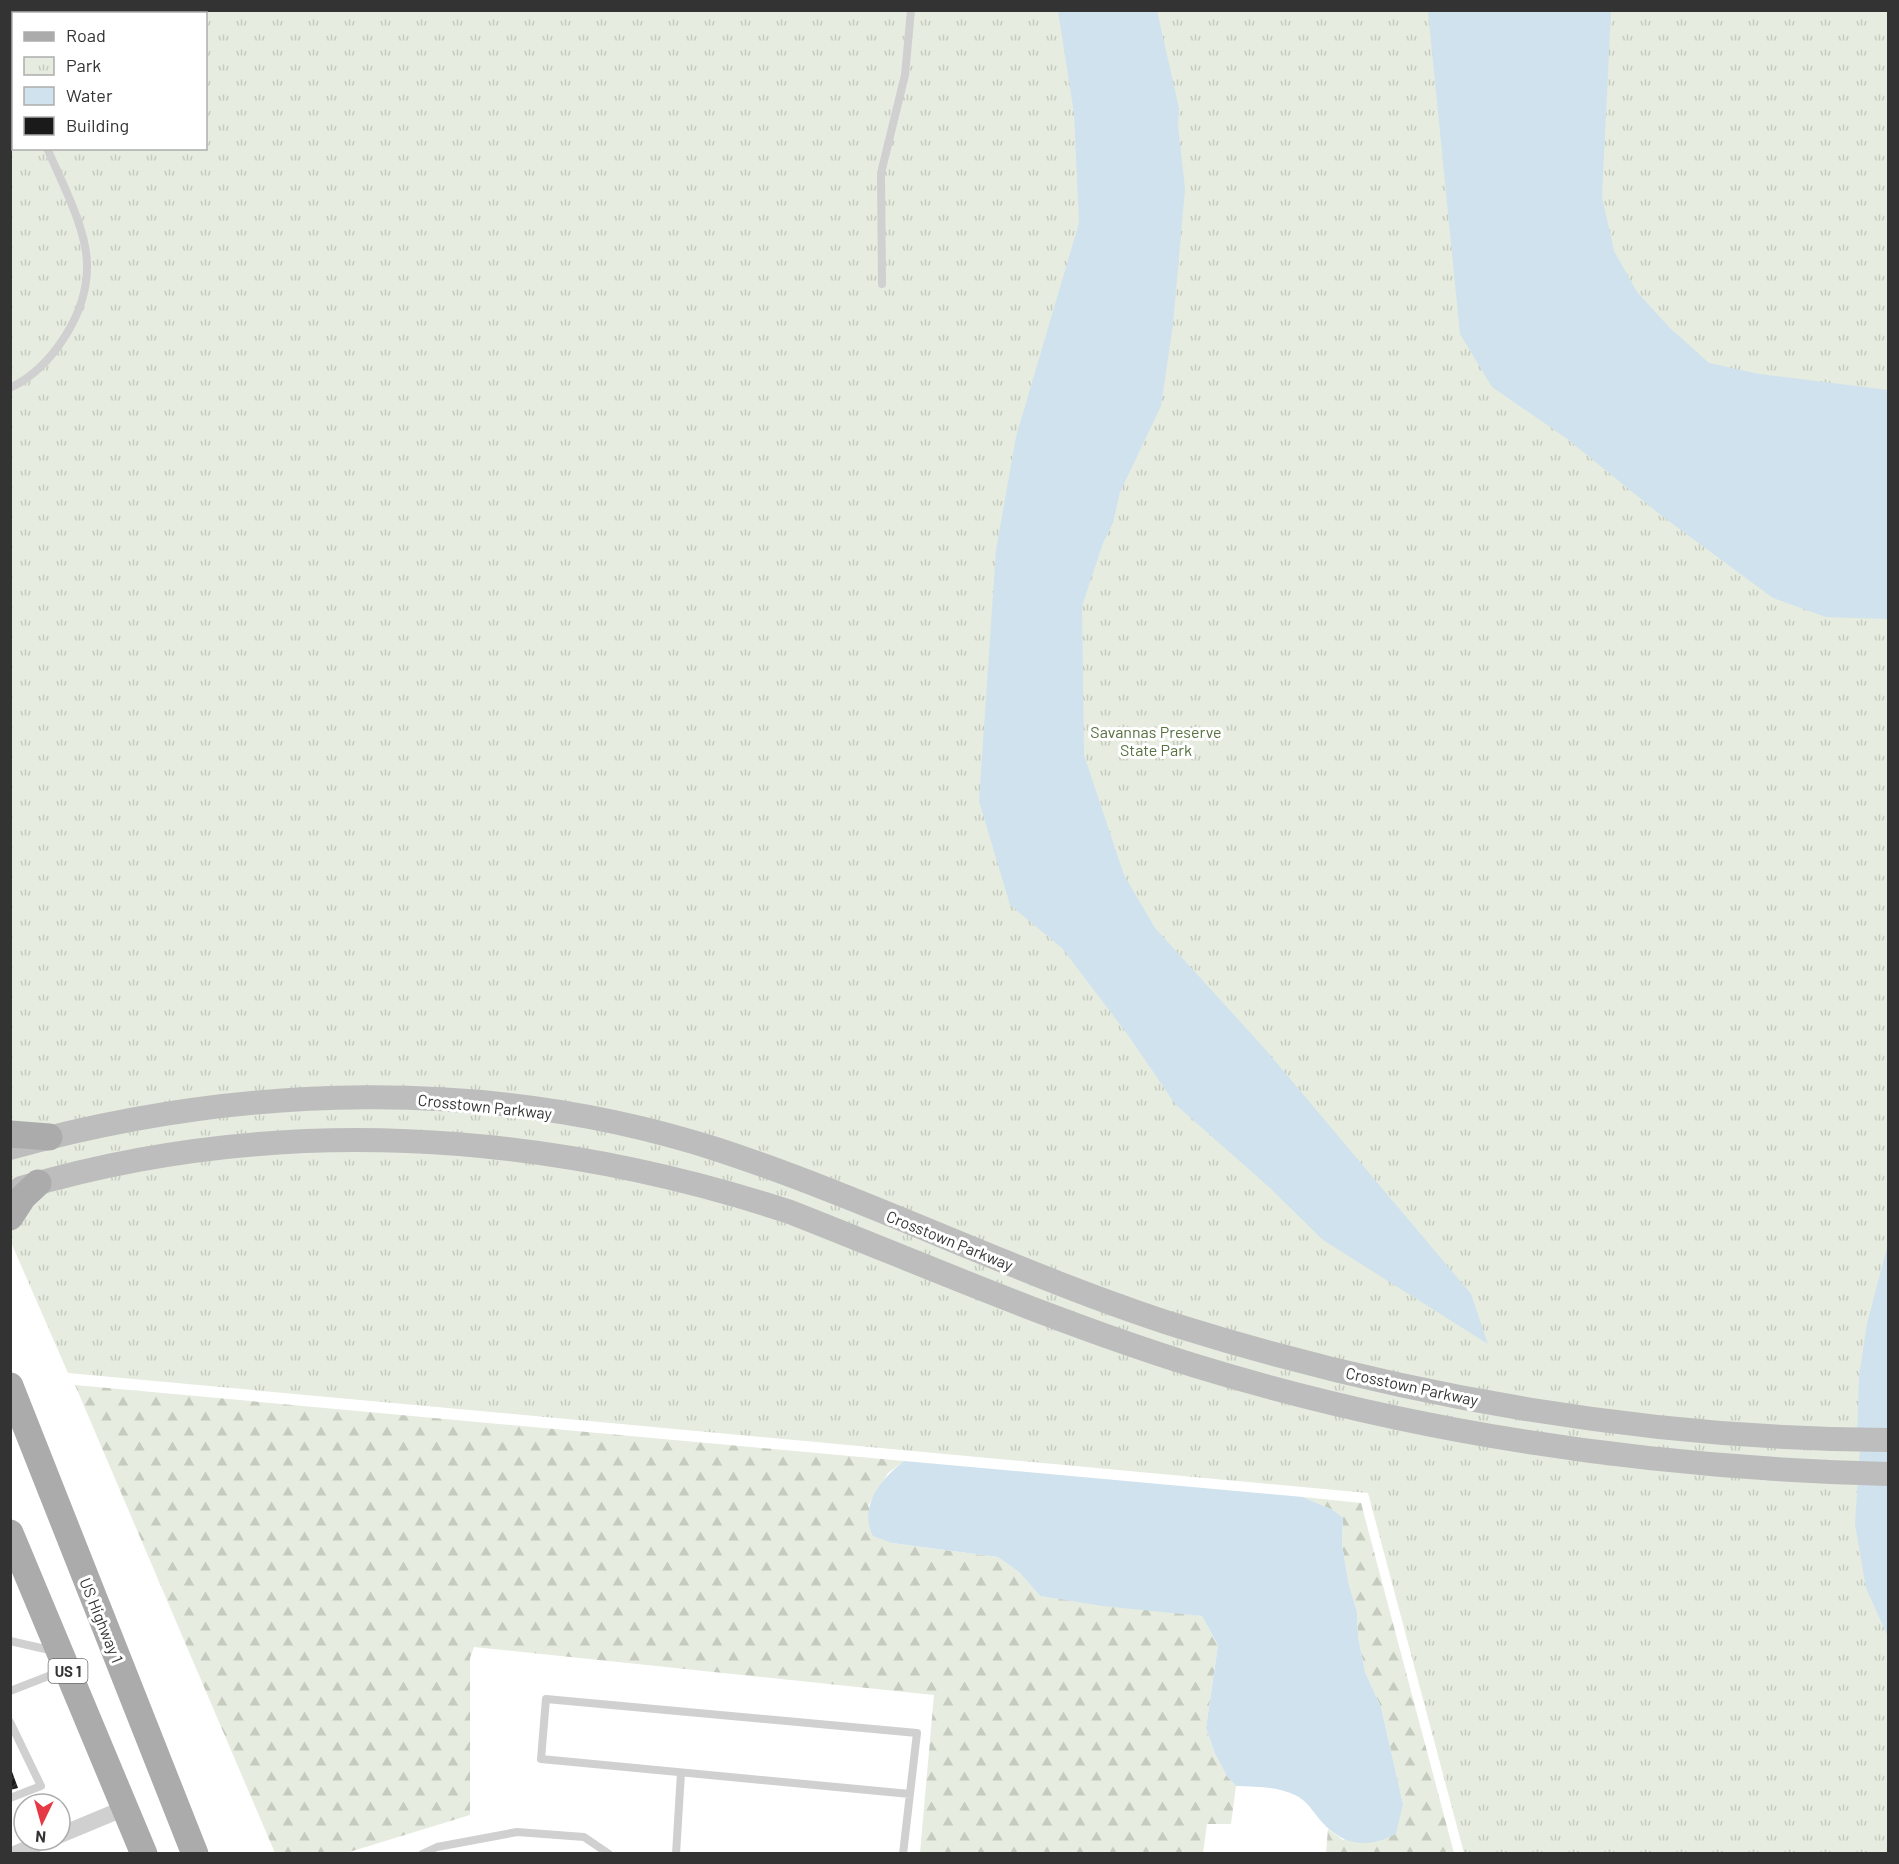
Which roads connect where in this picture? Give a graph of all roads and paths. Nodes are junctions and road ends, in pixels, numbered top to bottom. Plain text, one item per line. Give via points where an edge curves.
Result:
1 (910, 10) edge
2 (48, 150) edge
3 (882, 284) dead end
4 (10, 388) edge
5 (10, 1134) edge
6 (49, 1137) junction
7 (10, 1148) edge
8 (39, 1183) junction
9 (10, 1192) edge
10 (10, 1217) edge
11 (10, 1386) edge
12 (1888, 1440) edge
13 (1888, 1474) edge
14 (10, 1533) edge
15 (10, 1641) edge
16 (64, 1661) junction
17 (10, 1691) edge
18 (10, 1722) edge
19 (681, 1773) junction
20 (910, 1794) junction
21 (10, 1798) edge
22 (125, 1808) junction
23 (72, 1830) edge
24 (438, 1850) edge
25 (144, 1854) edge
26 (195, 1854) edge
27 (422, 1854) edge
28 (609, 1854) edge
29 (676, 1854) edge
30 (903, 1854) edge

1 - 3 lane via 906,75 881,173
2 - 4 lane via 76,215 87,265 85,282 72,324 57,347 25,381
5 - 6 main road
6 - 7 main road, Crosstown Parkway
6 - 12 main road, Crosstown Parkway via 199,1108 357,1096 447,1100 545,1111 711,1148 782,1172 1130,1310 1275,1354 1411,1387 1516,1407 1653,1426 1774,1437
8 - 9 main road, Crosstown Parkway
8 - 10 main road via 23,1197
8 - 13 main road, Crosstown Parkway via 118,1164 219,1148 357,1139 470,1143 557,1154 715,1187 790,1212 1108,1337 1238,1378 1366,1411 1575,1450 1733,1467
11 - 26 main road, US Highway 1
14 - 16 main road, US 1
15 - 16 lane
16 - 17 lane
16 - 22 main road, US 1
18 - 21 lane via 41,1786
19 - 20 lane
19 - 20 lane via 541,1759 546,1699 917,1733
19 - 29 lane
20 - 30 lane
22 - 23 street
22 - 25 main road, US 1
24 - 27 lane
24 - 28 lane via 517,1832 584,1837

